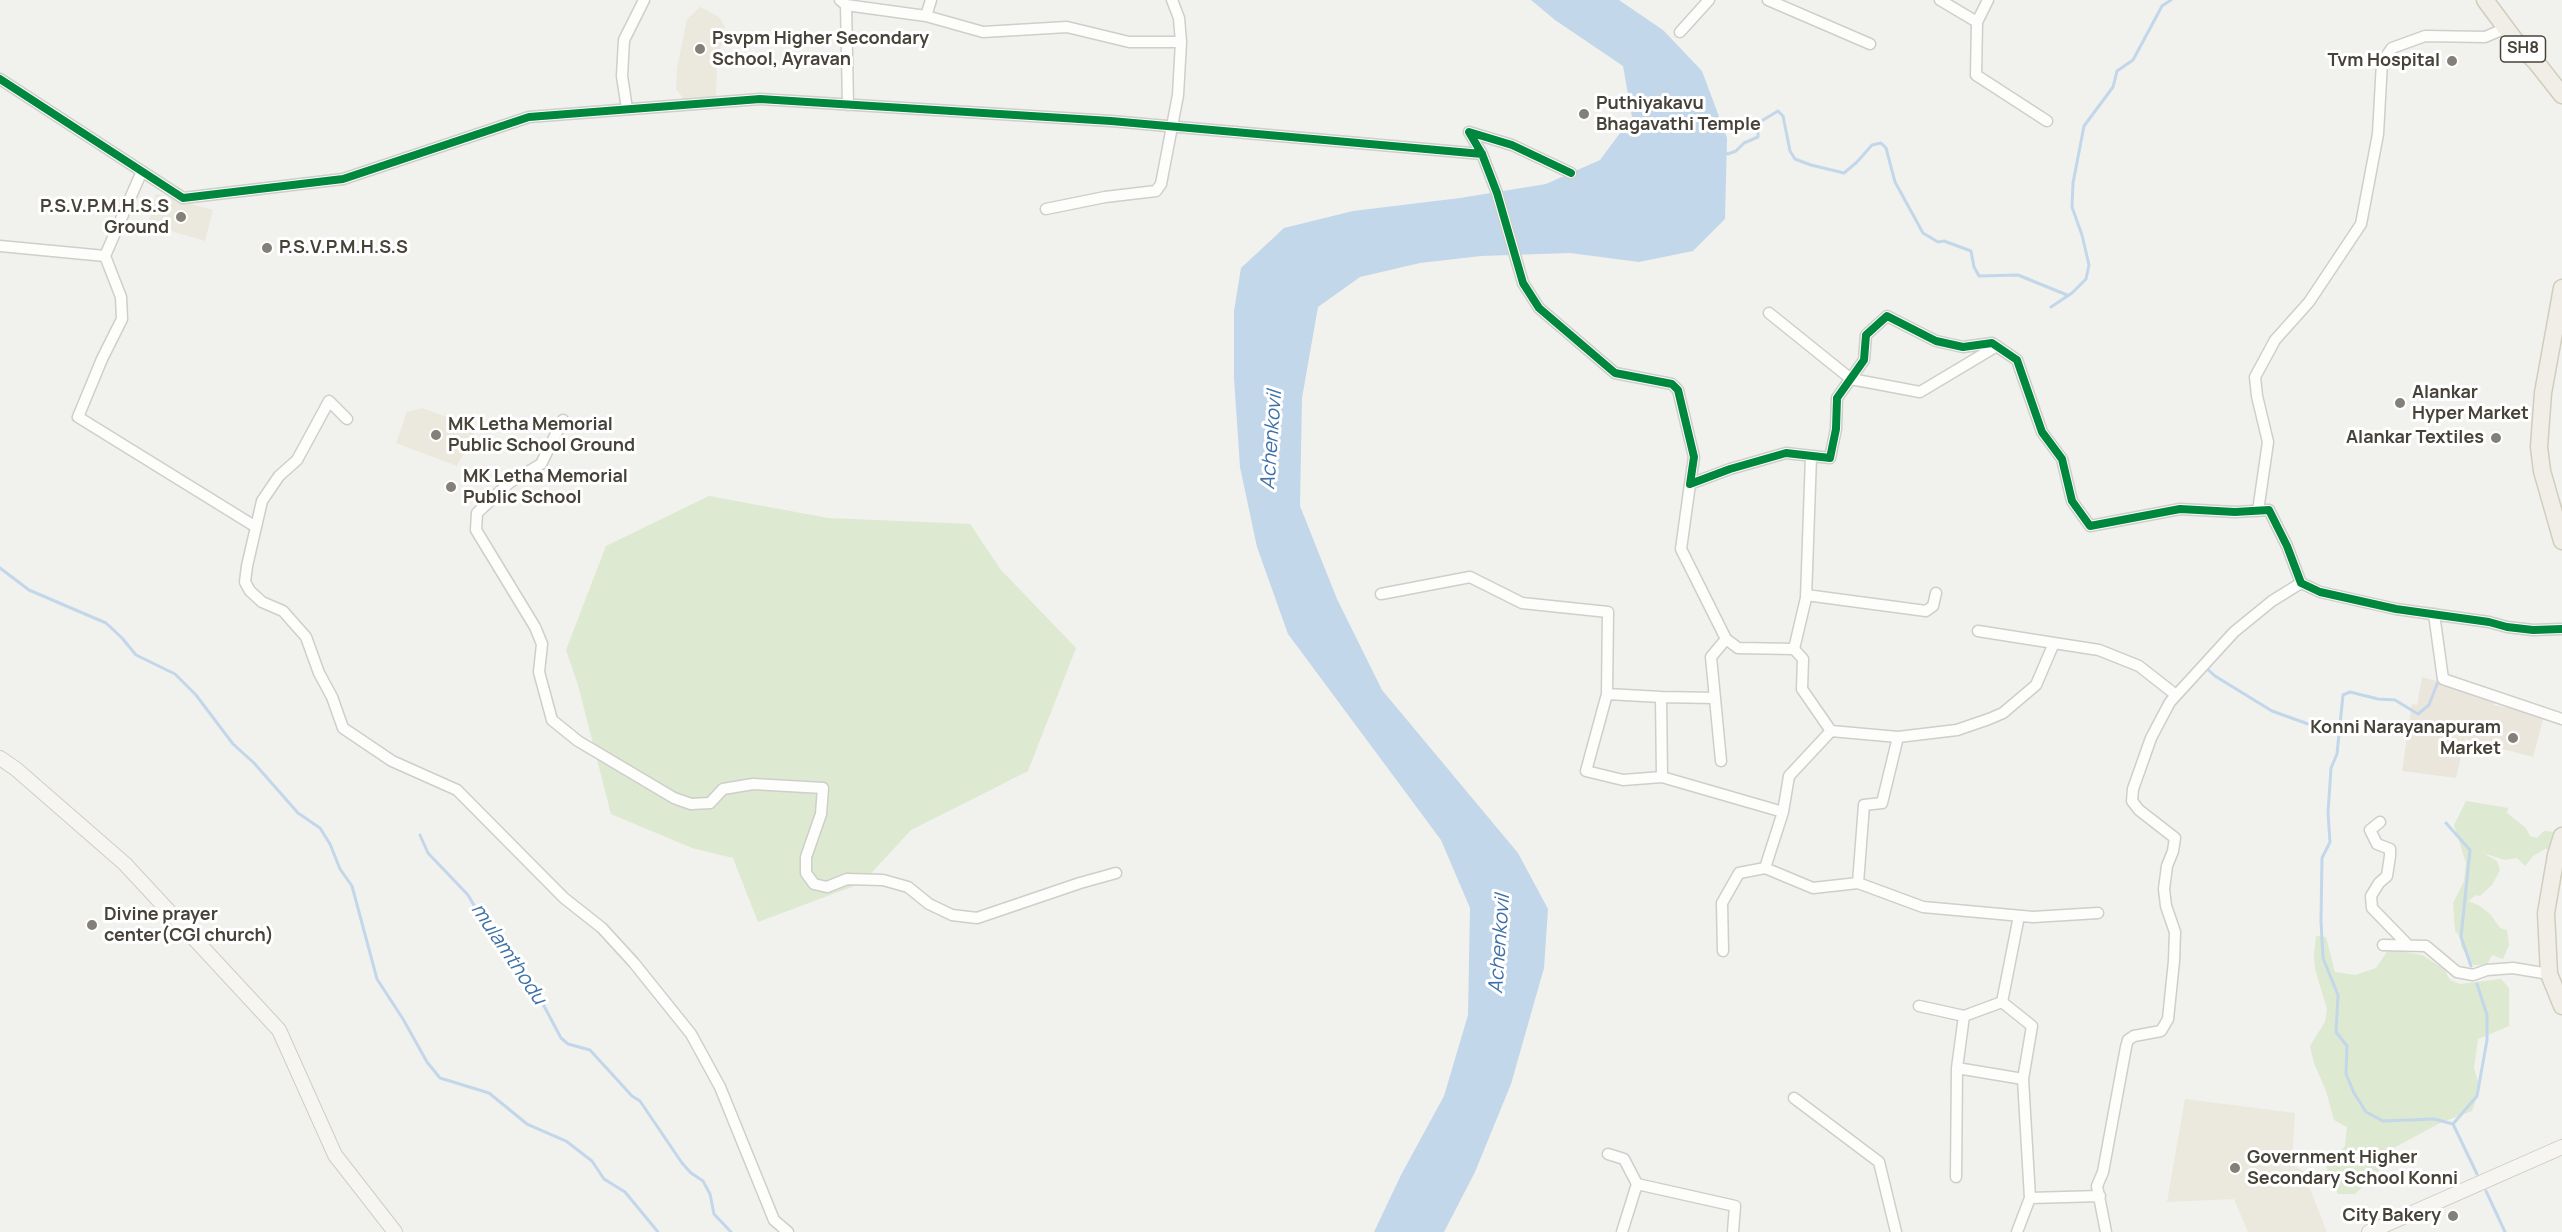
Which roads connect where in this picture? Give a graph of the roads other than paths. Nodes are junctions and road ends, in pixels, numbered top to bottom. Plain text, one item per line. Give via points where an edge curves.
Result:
1 (644, 0) edge
2 (931, 0) edge
3 (1172, 0) edge
4 (1709, 0) edge
5 (1768, 0) edge
6 (1940, 0) edge
7 (1988, 0) edge
8 (2485, 0) edge
9 (843, 2) edge
10 (926, 16) junction
11 (1977, 22) junction
12 (2506, 28) junction
13 (1680, 32) dead end
14 (1181, 42) junction
15 (1870, 44) dead end
16 (0, 79) edge
17 (2562, 96) edge
18 (848, 105) junction
19 (627, 109) junction
20 (2047, 121) dead end
21 (1172, 127) junction
22 (1482, 154) junction
23 (142, 171) junction
24 (1571, 173) dead end
25 (1046, 209) dead end
26 (0, 246) edge
27 (105, 256) junction
28 (2562, 288) edge
29 (1769, 313) dead end
30 (1997, 346) junction
31 (1851, 379) junction
32 (347, 419) dead end
33 (562, 420) dead end
34 (1811, 456) junction
35 (1690, 484) junction
36 (2258, 511) junction
37 (256, 527) junction
38 (2562, 541) edge
39 (2301, 583) junction
40 (1936, 593) dead end
41 (1381, 594) dead end
42 (1806, 595) junction
43 (2434, 614) junction
44 (2562, 629) edge
45 (1978, 631) dead end
46 (1726, 639) junction
47 (2054, 643) junction
48 (1794, 649) junction
49 (1607, 694) junction
50 (2176, 695) junction
51 (1661, 697) junction
52 (1715, 698) junction
53 (2562, 719) edge
54 (1832, 731) junction
55 (1898, 737) junction
56 (0, 758) edge
57 (1721, 760) dead end
58 (1662, 777) junction
59 (1783, 812) junction
60 (2380, 822) dead end
61 (2562, 836) edge
62 (1765, 868) junction
63 (1116, 873) dead end
64 (1858, 883) junction
65 (2098, 913) dead end
66 (2019, 916) junction
67 (2383, 945) dead end
68 (2408, 945) junction
69 (1723, 951) dead end
70 (2549, 974) junction
71 (2002, 1002) junction
72 (1919, 1006) dead end
73 (2562, 1006) edge
74 (1964, 1016) junction
75 (1957, 1068) junction
76 (2023, 1079) junction
77 (1794, 1098) dead end
78 (2562, 1148) edge
79 (1608, 1154) dead end
80 (1956, 1177) dead end
81 (1637, 1184) junction
82 (2100, 1196) junction
83 (2030, 1198) junction
84 (395, 1232) edge
85 (788, 1232) edge
86 (1622, 1232) edge
87 (1733, 1232) edge
88 (1896, 1232) edge
89 (2017, 1232) edge
90 (2106, 1232) edge
91 (2368, 1232) edge

1 - 19 street via 624,40 622,76
2 - 10 street
3 - 14 street via 1179,18
4 - 13 street
5 - 15 street
6 - 11 street
7 - 11 street
8 - 12 main road, SH8
9 - 10 street
9 - 18 street
10 - 14 street via 984,32 1067,27 1129,42
11 - 20 street via 1976,75
12 - 17 main road, SH8
12 - 36 street via 2485,38 2425,36 2392,48 2382,62 2378,134 2361,224 2310,302 2275,340 2255,376 2268,442
14 - 21 street
16 - 23 street
18 - 19 street via 760,99
18 - 21 street
19 - 23 street via 529,117 343,179 183,198
21 - 22 street
21 - 25 street via 1161,184 1156,191
22 - 24 street via 1468,132 1512,144
22 - 35 street via 1523,283 1539,308 1615,374 1672,384 1678,390 1694,457
23 - 27 street
26 - 27 street
27 - 37 street via 121,297 122,319 78,417
28 - 38 main road via 2543,393 2539,447
29 - 31 street
30 - 31 street via 1920,392
30 - 31 street via 1992,343 1963,347 1936,341 1887,315 1866,335 1864,360
30 - 36 street via 2017,360 2042,432 2062,459 2072,501 2090,526 2180,508
31 - 34 street via 1837,398 1830,458
32 - 37 street via 329,401 297,460 279,476 262,501
33 - 63 street via 541,464 509,483 477,513 476,530 542,644 539,672 552,720 578,741 674,798 691,804 710,803 723,789 753,784 823,788 821,814 806,857 806,873 814,884 827,887 847,879 883,880 908,887 929,904 952,915 977,918
34 - 35 street via 1786,453
34 - 42 street
35 - 46 street via 1681,549
36 - 39 street via 2269,510
37 - 85 street via 245,582 262,602 283,611 306,637 344,728 392,761 457,790 634,963 691,1034 720,1087 774,1220
39 - 43 street via 2320,592
39 - 50 street via 2234,632
40 - 42 street via 1933,606 1926,610
41 - 49 street via 1470,576 1522,603 1608,612
42 - 48 street
43 - 44 street via 2516,628
43 - 53 street via 2444,679
45 - 47 street
46 - 48 street via 1738,648
46 - 52 street via 1711,657
47 - 50 street via 2099,650 2139,666
47 - 55 street via 2036,686 2003,713 1957,730
48 - 54 street via 1803,659 1802,689
49 - 51 street
49 - 58 street via 1586,771 1623,780
50 - 82 street via 2151,738 2132,801 2175,838 2164,889 2175,932 2168,1019 2161,1031 2128,1040 2097,1186
51 - 52 street
51 - 58 street
52 - 57 street
54 - 55 street
54 - 59 street via 1789,776
55 - 64 street via 1882,803 1864,805
56 - 84 main road via 125,864 279,1030 335,1155
58 - 59 street
59 - 62 street
60 - 68 street via 2370,830 2377,843 2390,849 2390,856 2387,876 2372,896 2372,908
61 - 70 main road via 2546,913
62 - 64 street via 1813,888
62 - 69 street via 1739,873 1722,903
64 - 66 street via 1923,907
65 - 66 street
66 - 71 street
67 - 68 street
68 - 70 street via 2426,946 2457,972 2473,975 2513,969
70 - 73 main road
71 - 74 street
71 - 76 street via 2032,1026
72 - 74 street
74 - 75 street
75 - 76 street
75 - 80 street
76 - 83 street
77 - 88 street via 1879,1162
78 - 91 main road
79 - 81 street via 1624,1159
81 - 86 street
81 - 87 street via 1736,1206
82 - 83 street
82 - 90 street
83 - 89 street

